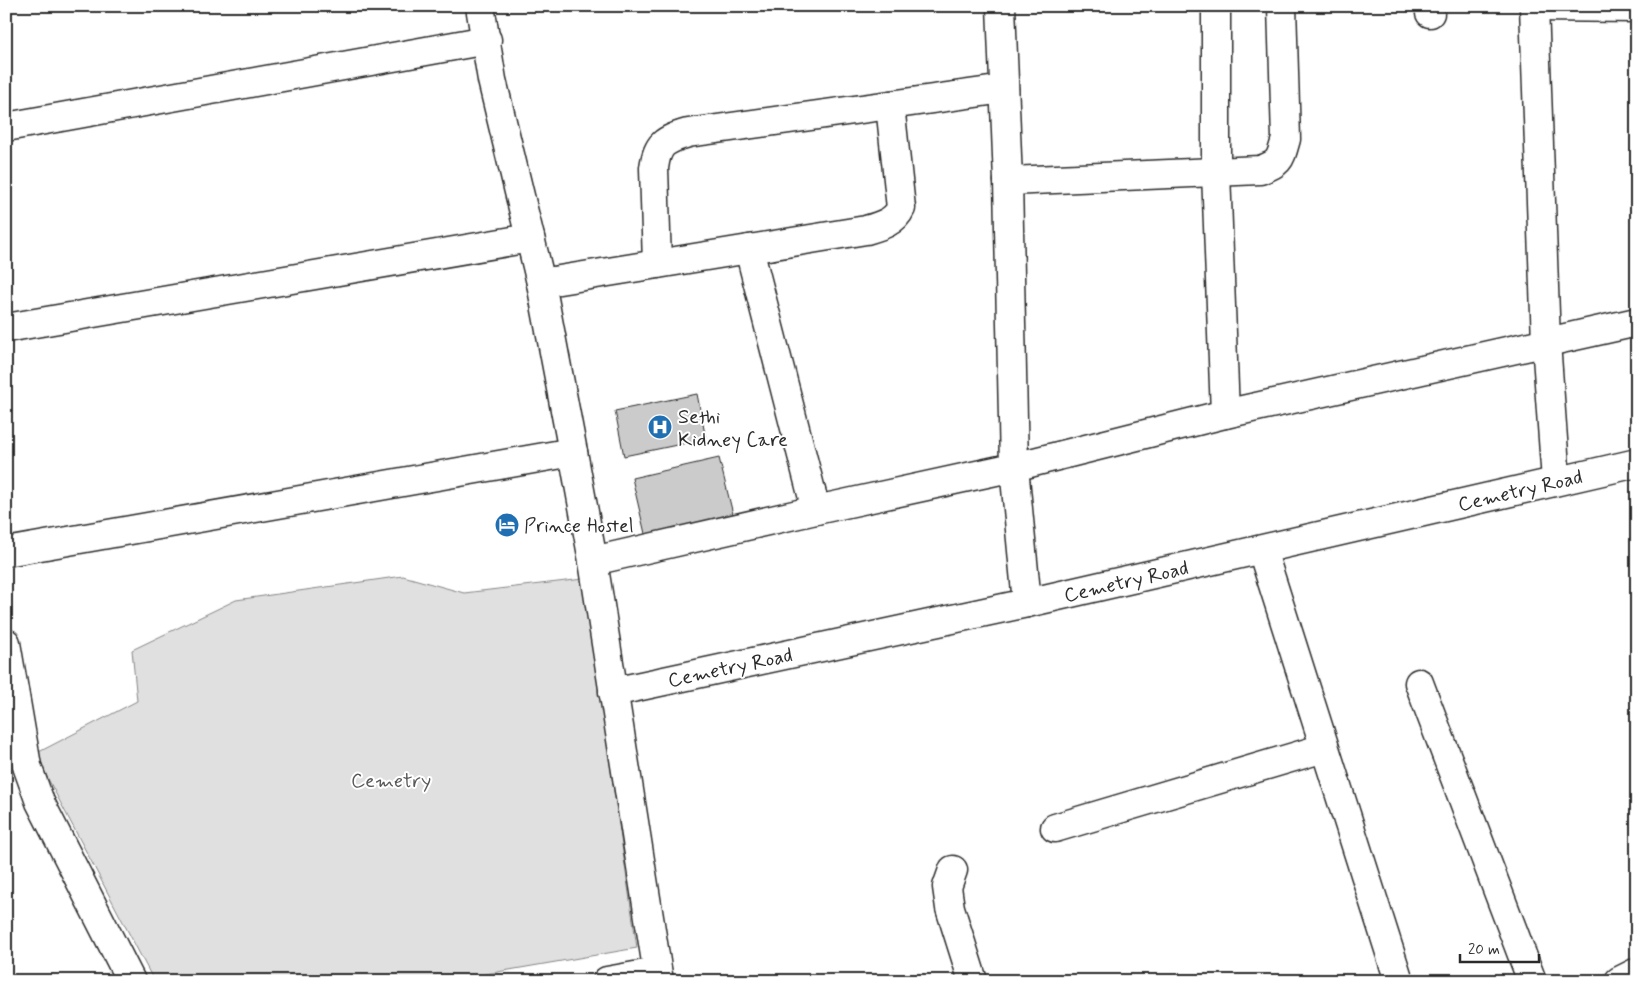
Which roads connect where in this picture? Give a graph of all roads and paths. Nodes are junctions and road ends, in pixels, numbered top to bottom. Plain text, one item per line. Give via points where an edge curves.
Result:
1 (480, 6) edge
2 (1001, 6) edge
3 (1216, 6) edge
4 (1282, 6) edge
5 (1534, 7) edge
6 (1637, 8) edge
7 (487, 40) junction
8 (1004, 89) junction
9 (890, 105) junction
10 (6, 127) edge
11 (1216, 172) junction
12 (1008, 180) junction
13 (530, 238) junction
14 (749, 250) junction
15 (657, 264) junction
16 (541, 283) junction
17 (1637, 322) edge
18 (6, 328) edge
19 (1546, 342) junction
20 (1225, 414) junction
21 (573, 452) junction
22 (1637, 463) edge
23 (1014, 467) junction
24 (1556, 482) junction
25 (816, 510) junction
26 (1262, 550) junction
27 (6, 552) edge
28 (593, 561) junction
29 (1028, 603) junction
30 (6, 643) edge
31 (1419, 683) dead end
32 (613, 692) junction
33 (1324, 748) junction
34 (17, 771) edge
35 (1055, 828) dead end
36 (953, 870) dead end
37 (1637, 972) edge
38 (658, 977) edge
39 (131, 981) edge
40 (607, 981) edge
41 (973, 981) edge
42 (1399, 981) edge
43 (1532, 981) edge
44 (1619, 981) edge

1 - 7 street
2 - 8 street
3 - 11 street
4 - 11 street via 1287,116 1281,158 1275,165 1260,170
5 - 6 street
5 - 19 street
7 - 10 street
7 - 13 street via 492,80
8 - 9 street
8 - 12 street
9 - 14 street via 901,197 898,216 872,228
9 - 15 street via 688,133 661,145 654,168
11 - 12 street
11 - 20 street
12 - 23 street
13 - 16 street
13 - 18 street
14 - 15 street
14 - 25 street
15 - 16 street
16 - 21 street
17 - 19 street
19 - 20 street
19 - 24 street
20 - 23 street
21 - 27 street
21 - 28 street
22 - 24 street, Cemetry Road
23 - 25 street
23 - 29 street
24 - 26 street, Cemetry Road
25 - 28 street
26 - 29 street, Cemetry Road
26 - 33 street
28 - 32 street
29 - 32 street, Cemetry Road
30 - 34 street
31 - 43 street
32 - 38 street
33 - 35 street
33 - 42 street
34 - 39 street via 40,802
36 - 41 street via 947,886 950,908
37 - 44 street
38 - 40 street

